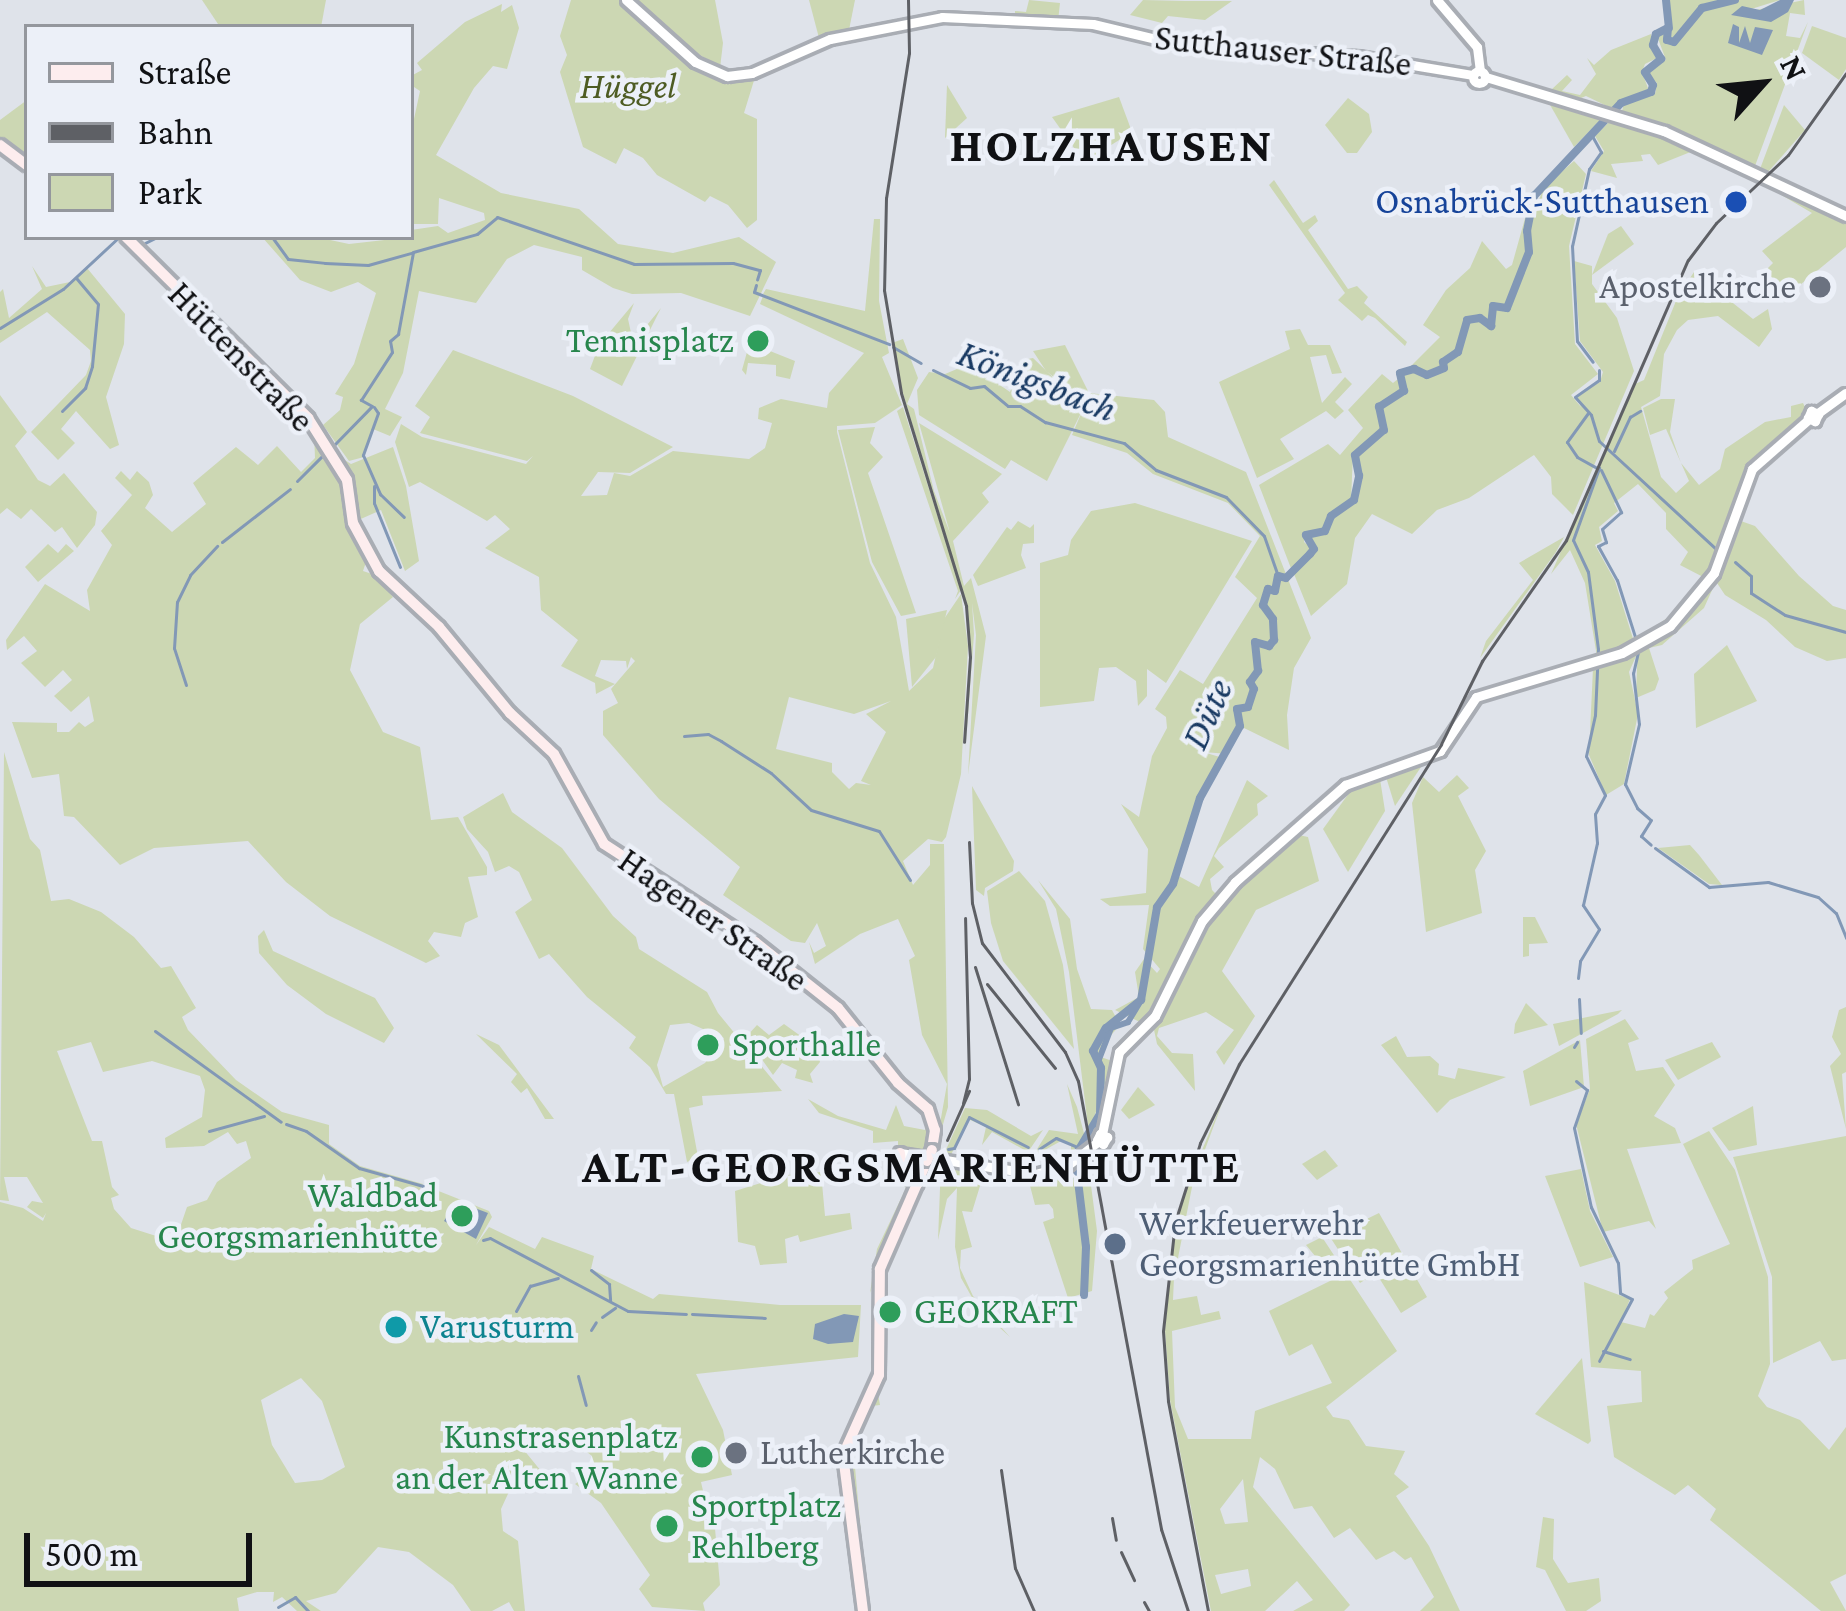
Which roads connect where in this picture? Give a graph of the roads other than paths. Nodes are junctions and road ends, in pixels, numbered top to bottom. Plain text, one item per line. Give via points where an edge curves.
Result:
1 (626, 0) edge
2 (1437, 0) edge
3 (1480, 74) junction
4 (1846, 216) edge
5 (129, 240) edge
6 (1846, 393) edge
7 (414, 605) joint
8 (900, 1153) joint
9 (917, 1184) junction
10 (863, 1611) edge

1 - 3 street, Sutthauser Straße via 695,62 727,76 830,39 937,17 1094,24 1191,46 1358,56
2 - 3 street via 1477,46
3 - 4 street, Sutthauser Straße via 1698,145
5 - 7 main road, Hüttenstraße via 306,416 347,480 366,548
6 - 8 street via 1752,469 1718,563 1692,604 1648,641 1471,700 1440,752 1345,784 1238,879 1202,921 1155,1016 1119,1052 1100,1138 1076,1160 1026,1174
7 - 9 main road, Hagener Straße via 554,754 609,849 755,941 844,1014 928,1109 935,1130
8 - 9 main road via 902,1173
9 - 10 main road, Hagener Straße via 880,1269 878,1380 843,1455

